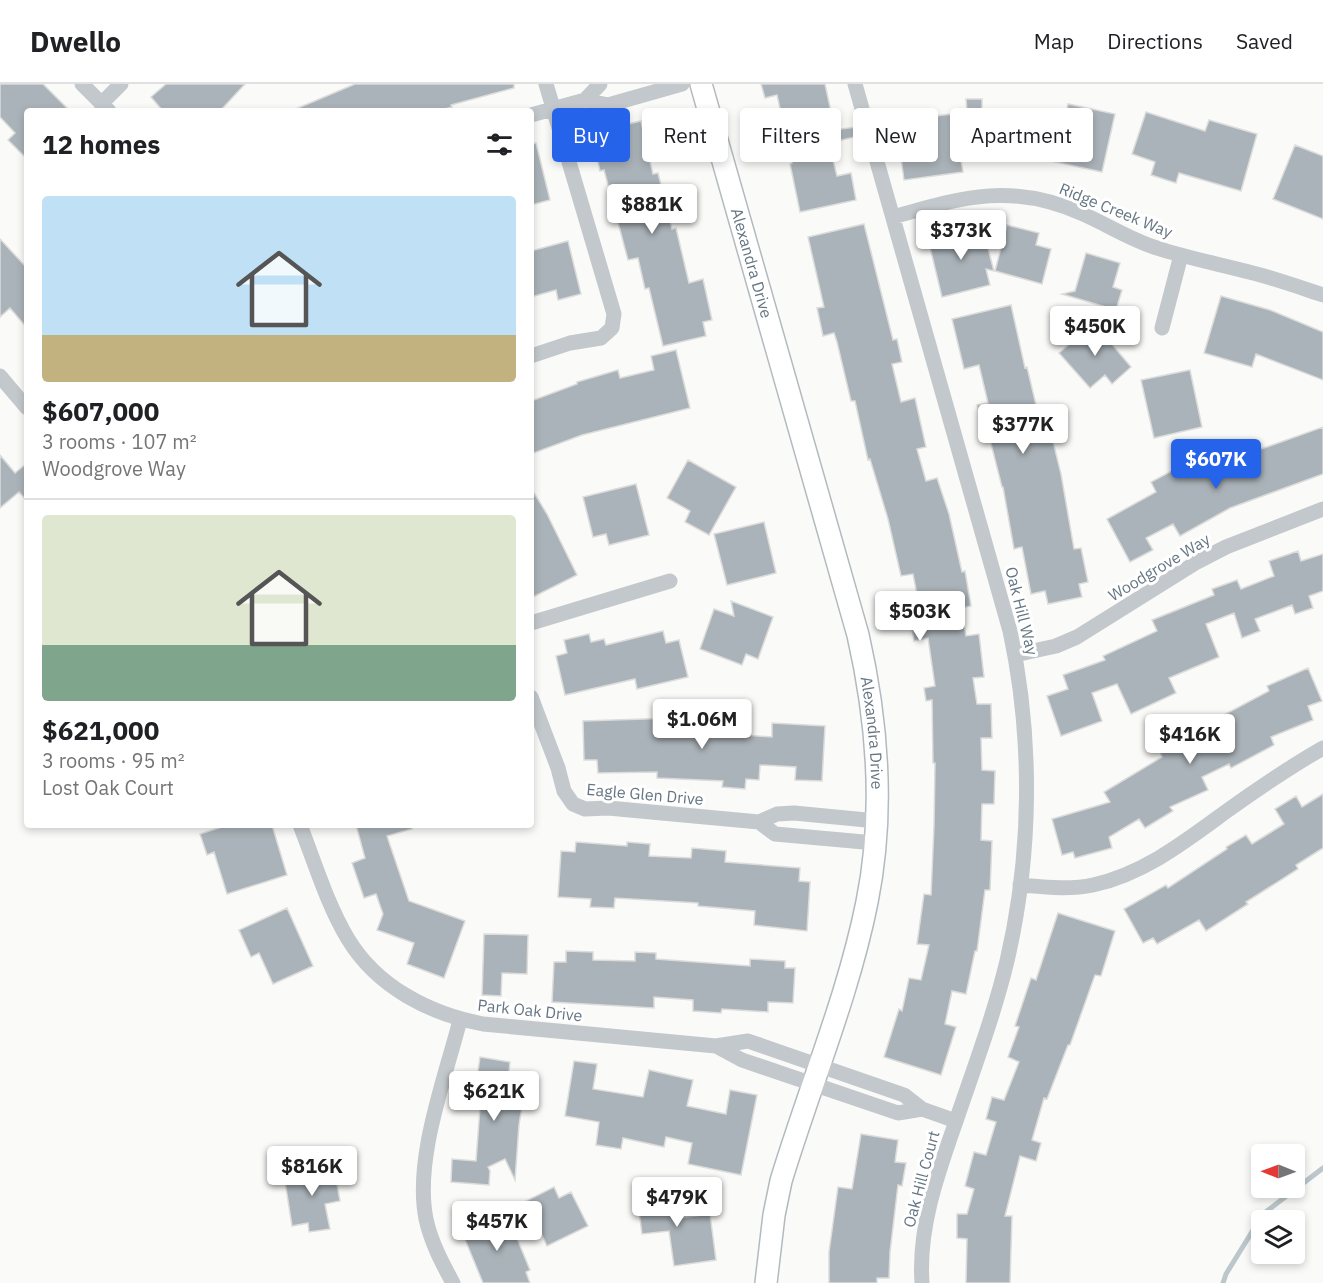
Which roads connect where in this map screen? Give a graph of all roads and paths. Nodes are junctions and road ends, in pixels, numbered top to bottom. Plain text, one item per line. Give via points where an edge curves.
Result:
1 (82, 84) edge
2 (121, 84) edge
3 (546, 84) edge
4 (600, 84) edge
5 (682, 84) edge
6 (700, 84) edge
7 (855, 84) edge
8 (642, 89) edge
9 (585, 100) junction
10 (105, 107) edge
11 (554, 108) edge
12 (557, 108) edge
13 (552, 110) edge
14 (534, 115) edge
15 (570, 162) edge
16 (893, 217) junction
17 (1181, 255) junction
18 (1323, 295) edge
19 (1162, 328) dead end
20 (534, 356) edge
21 (0, 376) edge
22 (24, 404) edge
23 (1323, 509) edge
24 (670, 581) dead end
25 (534, 622) edge
26 (1015, 655) junction
27 (534, 705) edge
28 (1323, 748) edge
29 (818, 815) junction
30 (877, 821) junction
31 (759, 822) junction
32 (301, 828) edge
33 (816, 839) junction
34 (875, 843) junction
35 (1020, 885) junction
36 (460, 1020) junction
37 (716, 1046) junction
38 (772, 1050) junction
39 (766, 1068) junction
40 (815, 1075) junction
41 (874, 1084) junction
42 (868, 1103) junction
43 (922, 1109) junction
44 (956, 1121) junction
45 (453, 1283) edge
46 (766, 1283) edge
47 (922, 1283) edge

1 - 10 street
2 - 10 street
3 - 11 street
4 - 9 street
5 - 8 street
6 - 30 street, Alexandra Drive via 860,643 877,753
7 - 16 street, Oak Hill Way
8 - 9 street via 608,105
9 - 12 street
13 - 14 street
15 - 20 street via 614,314 612,328 601,338 570,343
16 - 17 street, Ridge Creek Way via 955,199 1013,195 1058,204 1143,244
16 - 26 street, Oak Hill Way
17 - 18 street, Ridge Creek Way
17 - 19 street
21 - 22 street
23 - 26 street, Woodgrove Way via 1207,557 1077,637
24 - 25 street
26 - 35 street, Oak Hill Way via 1026,771
27 - 31 street, Eagle Glen Drive via 564,791 573,804 585,809
28 - 35 street via 1271,779 1176,848 1134,871 1078,887
29 - 30 street, Eagle Glen Drive
29 - 31 street, Eagle Glen Drive via 777,814
29 - 33 street
30 - 34 street, Alexandra Drive
31 - 33 street, Eagle Glen Drive via 776,834
32 - 36 street, Park Oak Drive via 333,909 367,964 408,997
33 - 34 street, Eagle Glen Drive
34 - 40 street, Alexandra Drive via 860,932
35 - 44 street, Oak Hill Way via 1000,987
36 - 37 street, Park Oak Drive
36 - 45 street via 426,1152 423,1192 432,1242
37 - 38 street, Park Oak Drive via 748,1041
37 - 39 street, Park Oak Drive
38 - 39 street
38 - 40 street, Park Oak Drive
39 - 40 street, Park Oak Drive
40 - 41 street
40 - 42 street
40 - 46 street, Alexandra Drive via 781,1181
41 - 42 street
41 - 43 street via 904,1095
42 - 43 street via 898,1113
43 - 44 street
44 - 47 street, Oak Hill Court via 929,1207

